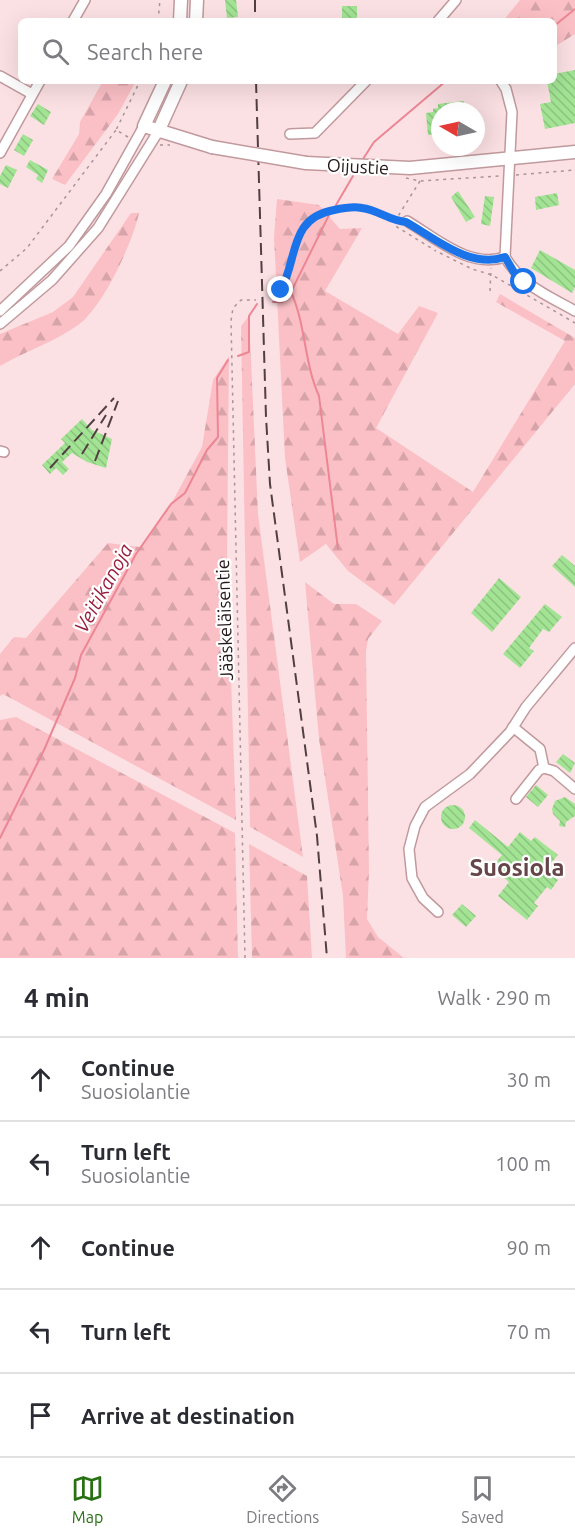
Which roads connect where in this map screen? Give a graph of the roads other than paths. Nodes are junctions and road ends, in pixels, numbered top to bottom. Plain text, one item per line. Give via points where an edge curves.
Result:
1 (84, 0) edge
2 (181, 0) edge
3 (197, 0) edge
4 (456, 0) edge
5 (75, 18) edge
6 (180, 18) edge
7 (196, 18) edge
8 (441, 18) edge
9 (0, 76) edge
10 (38, 84) edge
11 (164, 84) edge
12 (180, 84) edge
13 (363, 84) edge
14 (502, 84) edge
15 (32, 94) junction
16 (144, 126) junction
17 (158, 132) junction
18 (290, 134) dead end
19 (575, 152) edge
20 (0, 153) edge
21 (511, 160) junction
22 (406, 222) road end
23 (505, 257) junction
24 (0, 311) edge
25 (575, 311) edge
26 (0, 324) edge
27 (575, 648) edge
28 (513, 727) junction
29 (544, 768) junction
30 (575, 789) edge
31 (516, 799) dead end
32 (438, 912) dead end

1 - 5 street
2 - 6 main road
3 - 7 main road
4 - 8 street
9 - 15 street
10 - 15 street
11 - 16 main road
12 - 17 main road
13 - 18 street via 315,134
14 - 21 street via 512,112
15 - 20 street
16 - 17 main road, Oijustie
16 - 24 street via 100,203 69,246
17 - 21 main road, Oijustie, bridge via 212,147 306,163 410,168
17 - 26 street via 98,228 52,280
19 - 21 main road, Oijustie
21 - 23 street
22 - 23 street via 473,260 491,262
23 - 25 street via 524,282
27 - 28 street
28 - 29 street via 540,748
28 - 32 street via 470,774 425,807 415,826 409,849 412,878 423,898
29 - 30 street
29 - 31 street

